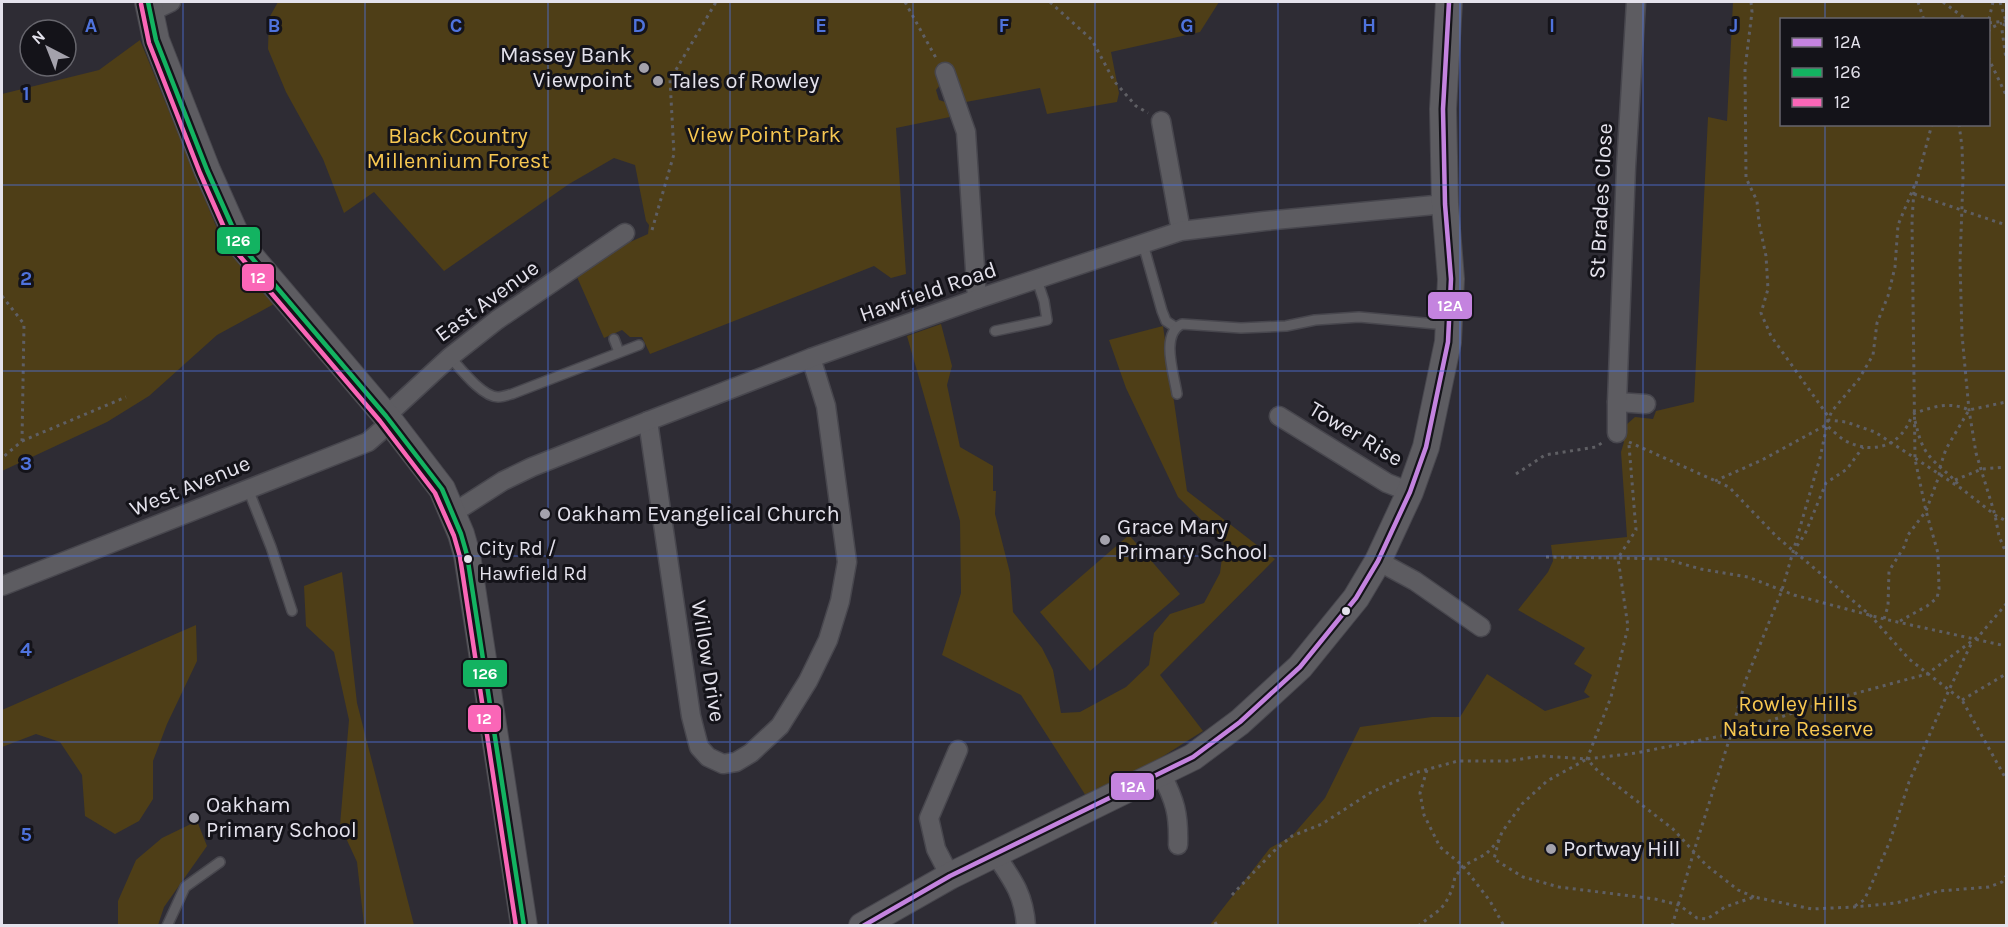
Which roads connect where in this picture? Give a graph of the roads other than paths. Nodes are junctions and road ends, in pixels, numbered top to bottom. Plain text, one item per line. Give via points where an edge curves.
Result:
1 (1439, 2) edge
2 (1449, 2) edge
3 (1636, 2) edge
4 (157, 5) edge
5 (945, 72) road end
6 (1161, 121) road end
7 (1445, 204) junction
8 (1181, 231) junction
9 (625, 233) dead end
10 (1143, 244) junction
11 (1037, 280) junction
12 (977, 299) junction
13 (1449, 325) junction
14 (1175, 327) junction
15 (995, 331) dead end
16 (614, 339) dead end
17 (639, 345) dead end
18 (619, 352) junction
19 (450, 357) junction
20 (811, 358) junction
21 (1177, 394) dead end
22 (1617, 402) junction
23 (1646, 404) dead end
24 (1279, 416) dead end
25 (388, 419) junction
26 (648, 421) junction
27 (1623, 437) road end
28 (248, 489) junction
29 (1410, 492) junction
30 (453, 513) junction
31 (1378, 561) junction
32 (2, 586) edge
33 (292, 611) dead end
34 (1481, 627) dead end
35 (958, 750) dead end
36 (1161, 773) junction
37 (1178, 845) dead end
38 (995, 854) junction
39 (220, 862) dead end
40 (950, 876) junction
41 (889, 919) edge
42 (167, 926) edge
43 (524, 926) edge
44 (862, 926) edge
45 (1026, 926) edge

1 - 2 street
2 - 7 street via 1443,109
3 - 22 street, St Brades Close
4 - 25 street via 156,40 240,244
5 - 12 street via 966,132
6 - 8 street
7 - 8 street, Hawfield Road
7 - 13 street via 1451,279
8 - 10 street, Hawfield Road
9 - 19 street, East Avenue via 497,320
10 - 11 street, Hawfield Road
10 - 14 lane via 1162,311 1166,321
11 - 12 street, Hawfield Road
11 - 15 lane via 1047,320
12 - 20 street, Hawfield Road
13 - 14 lane via 1359,317 1286,326
13 - 29 street via 1426,447
14 - 21 lane via 1169,346
16 - 18 lane
17 - 18 lane
18 - 19 lane via 498,397 480,388
19 - 25 street, East Avenue
20 - 26 street, Hawfield Road
20 - 26 street, Willow Drive via 826,406 842,515 847,562 840,601 823,650 780,726 736,762 723,764 708,757 699,747 691,716
22 - 23 street
22 - 27 street, St Brades Close
24 - 29 street, Tower Rise via 1387,483
25 - 28 street, West Avenue via 368,442
25 - 30 street via 442,489
26 - 30 street, Hawfield Road via 532,467
28 - 32 street, West Avenue
28 - 33 lane
29 - 31 street
30 - 43 street via 468,555
31 - 34 street
31 - 36 street via 1356,598 1300,667 1239,722 1193,757
35 - 40 street via 928,818 936,849
36 - 37 street via 1176,803
36 - 38 street
38 - 40 street
38 - 45 street via 1019,890
39 - 42 lane via 185,887
40 - 41 street
41 - 44 street

